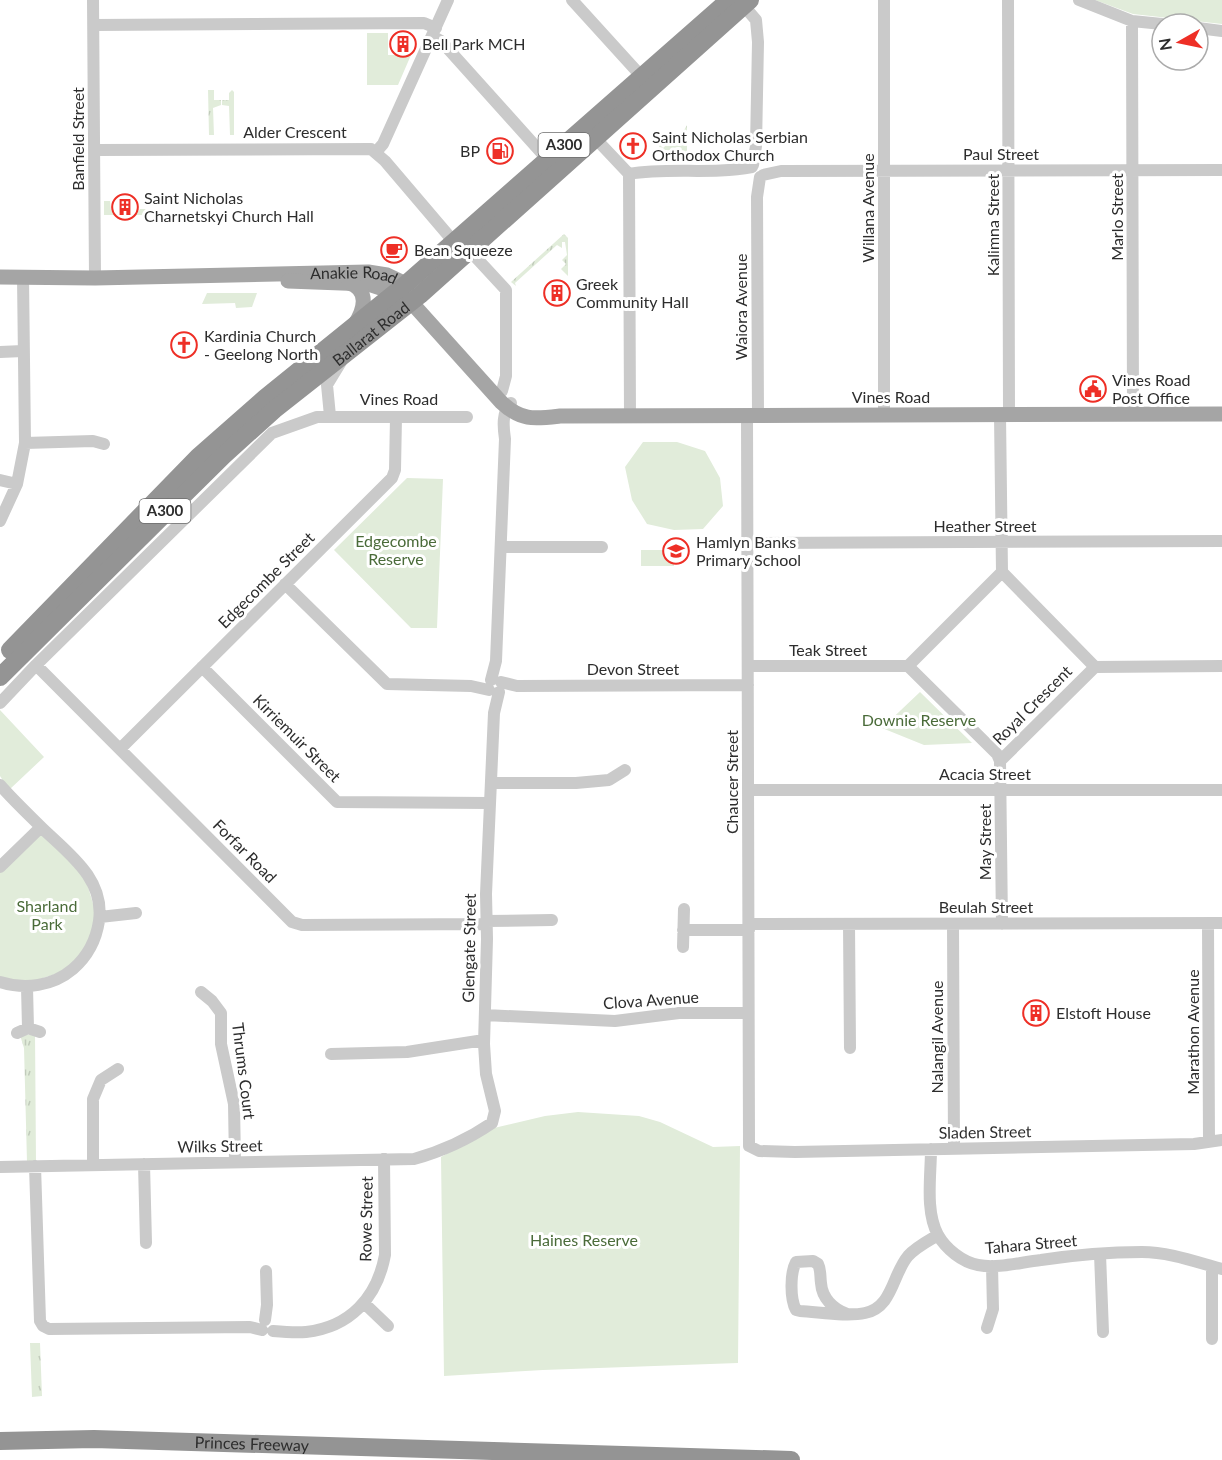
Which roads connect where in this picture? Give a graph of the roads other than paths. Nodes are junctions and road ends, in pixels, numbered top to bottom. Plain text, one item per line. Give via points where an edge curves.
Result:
1 (93, 0) edge
2 (448, 0) edge
3 (572, 0) edge
4 (884, 0) edge
5 (1008, 0) edge
6 (1079, 0) edge
7 (740, 2) edge
8 (1132, 21) junction
9 (1150, 23) edge
10 (94, 25) junction
11 (434, 32) junction
12 (642, 77) junction
13 (596, 139) junction
14 (95, 150) junction
15 (376, 152) junction
16 (547, 159) junction
17 (1134, 170) junction
18 (1222, 170) edge
19 (757, 171) junction
20 (884, 171) junction
21 (1009, 171) junction
22 (629, 174) junction
23 (461, 246) junction
24 (249, 276) junction
25 (23, 277) junction
26 (0, 278) edge
27 (94, 278) junction
28 (350, 283) junction
29 (408, 294) junction
30 (352, 329) junction
31 (23, 351) junction
32 (0, 352) edge
33 (341, 358) junction
34 (510, 404) junction
35 (1132, 414) junction
36 (1222, 414) edge
37 (884, 415) junction
38 (1005, 415) junction
39 (330, 416) junction
40 (752, 416) junction
41 (396, 417) junction
42 (467, 417) dead end
43 (630, 417) junction
44 (25, 442) junction
45 (104, 444) dead end
46 (0, 480) edge
47 (17, 484) junction
48 (0, 521) edge
49 (1222, 541) edge
50 (1001, 542) junction
51 (747, 543) junction
52 (602, 546) dead end
53 (501, 547) junction
54 (1002, 572) junction
55 (285, 584) junction
56 (0, 660) edge
57 (36, 665) junction
58 (748, 666) junction
59 (908, 666) junction
60 (1222, 666) edge
61 (202, 667) junction
62 (1095, 667) junction
63 (0, 676) edge
64 (748, 685) junction
65 (495, 686) junction
66 (0, 703) edge
67 (120, 749) junction
68 (1000, 760) junction
69 (625, 770) dead end
70 (491, 783) junction
71 (0, 785) edge
72 (748, 790) junction
73 (1222, 790) edge
74 (1001, 791) junction
75 (490, 803) junction
76 (41, 827) junction
77 (0, 867) edge
78 (684, 909) dead end
79 (136, 913) dead end
80 (100, 917) junction
81 (552, 920) dead end
82 (487, 922) junction
83 (1208, 923) junction
84 (1222, 923) edge
85 (849, 924) junction
86 (953, 924) junction
87 (1002, 924) junction
88 (749, 927) junction
89 (683, 930) junction
90 (683, 947) dead end
91 (0, 982) edge
92 (27, 987) junction
93 (1216, 990) edge
94 (201, 992) dead end
95 (748, 1013) junction
96 (484, 1015) junction
97 (28, 1031) dead end
98 (484, 1040) junction
99 (850, 1048) dead end
100 (331, 1054) dead end
101 (118, 1069) dead end
102 (1216, 1141) edge
103 (750, 1147) joint
104 (931, 1149) junction
105 (954, 1149) junction
106 (440, 1152) joint
107 (384, 1159) junction
108 (235, 1162) junction
109 (144, 1164) junction
110 (93, 1165) junction
111 (35, 1166) junction
112 (0, 1167) edge
113 (938, 1235) junction
114 (146, 1243) dead end
115 (1100, 1254) junction
116 (993, 1266) junction
117 (1217, 1268) edge
118 (266, 1271) dead end
119 (364, 1303) junction
120 (848, 1314) junction
121 (265, 1325) junction
122 (388, 1326) dead end
123 (987, 1328) dead end
124 (1103, 1332) dead end
125 (1212, 1339) dead end
126 (0, 1441) edge
127 (792, 1460) edge

1 - 10 street, Banfield Street
2 - 11 street
3 - 12 street
4 - 20 street, Willana Avenue
5 - 21 street, Kalimna Street
6 - 8 street
7 - 12 highway, Ballarat Road / A300
7 - 13 highway, Ballarat Road / A300
7 - 19 street, Waiora Avenue via 756,21
8 - 9 street
8 - 17 street, Marlo Street
10 - 11 street via 424,23
10 - 14 street, Banfield Street
11 - 15 street
11 - 16 street
12 - 16 highway, Ballarat Road / A300
13 - 22 street
13 - 23 highway, Ballarat Road / A300
14 - 15 street, Alder Crescent via 365,148
14 - 27 street, Banfield Street
15 - 23 street
16 - 23 highway, Ballarat Road / A300
17 - 18 street, Paul Street
17 - 21 street, Paul Street
17 - 35 street, Marlo Street
19 - 20 street, Paul Street
19 - 22 street, Paul Street
19 - 40 street, Waiora Avenue
20 - 21 street, Paul Street
20 - 37 street, Willana Avenue
21 - 38 street, Kalimna Street
22 - 43 street
23 - 29 highway, Ballarat Road / A300
23 - 34 street, Glengate Street via 506,290 506,376
24 - 27 main road, Anakie Road
24 - 28 main road, Anakie Road
24 - 29 main road, Anakie Road via 368,272 387,275
25 - 26 main road, Anakie Road
25 - 27 main road, Anakie Road
25 - 31 street
28 - 29 main road, Anakie Road
28 - 30 main road via 358,288 364,301 363,312
29 - 30 highway, Ballarat Road / A300
29 - 33 highway, Ballarat Road / A300
29 - 34 main road, Anakie Road
30 - 56 highway, Ballarat Road / A300 via 198,457
31 - 32 street
31 - 44 street
33 - 39 street via 327,385
33 - 63 highway, Ballarat Road / A300 via 223,456
34 - 43 main road, Vines Road via 532,419
34 - 53 street, Glengate Street
35 - 36 main road, Vines Road
35 - 38 main road, Vines Road
37 - 38 main road, Vines Road
37 - 40 main road, Vines Road
38 - 50 street, Kalimna Street
39 - 41 street, Vines Road
39 - 57 street, Vines Road via 308,419 268,436
40 - 43 main road, Vines Road
40 - 51 street, Chaucer Street
41 - 42 street, Vines Road
41 - 55 street, Edgecombe Street via 393,476
44 - 45 street
44 - 47 street
46 - 47 street
47 - 48 street
49 - 50 street, Heather Street
50 - 51 street, Heather Street
50 - 54 street, Kalimna Street
51 - 58 street, Chaucer Street
52 - 53 street
53 - 65 street, Glengate Street
54 - 59 street
54 - 62 street, Royal Crescent
55 - 61 street, Edgecombe Street
55 - 65 street, Devon Street via 387,684
57 - 66 street
57 - 67 street, Forfar Road
58 - 59 street, Teak Street
58 - 64 street, Chaucer Street
59 - 68 street
60 - 62 street
61 - 67 street, Edgecombe Street
61 - 75 street, Kirriemuir Street via 337,802
62 - 68 street, Royal Crescent
64 - 65 street, Devon Street
64 - 72 street, Chaucer Street
65 - 70 street, Glengate Street
67 - 82 street, Forfar Road via 297,924
68 - 74 street, May Street
69 - 70 street via 609,780
70 - 75 street, Glengate Street
71 - 76 street
72 - 74 street, Acacia Street
72 - 88 street, Chaucer Street
73 - 74 street, Acacia Street
74 - 87 street, May Street
75 - 82 street, Glengate Street
76 - 77 street
76 - 80 street via 86,871 96,889
78 - 89 street
79 - 80 street
80 - 92 street via 93,945 81,962 65,976
81 - 82 street, Forfar Road via 534,914
82 - 96 street, Glengate Street
83 - 84 street, Beulah Street
83 - 87 street, Beulah Street
83 - 93 street, Marathon Avenue
85 - 86 street, Beulah Street
85 - 88 street, Beulah Street
85 - 99 street
86 - 87 street, Beulah Street
86 - 105 street, Nalangil Avenue
88 - 89 street, Beulah Street
88 - 95 street, Chaucer Street
89 - 90 street
91 - 92 street
92 - 97 street
93 - 102 street, Marathon Avenue
94 - 108 street, Thrums Court via 221,1013 221,1044 234,1104
95 - 96 street, Clova Avenue via 679,1013 615,1022
95 - 103 street, Chaucer Street
96 - 98 street, Glengate Street
98 - 100 street via 407,1052
98 - 106 street, Glengate Street via 486,1074 495,1111 492,1123
101 - 110 street via 101,1080 93,1099
102 - 105 street, Sladen Street
103 - 104 street, Sladen Street via 762,1152
104 - 105 street, Sladen Street
104 - 113 street via 932,1212
106 - 107 street, Wilks Street via 414,1159
107 - 108 street, Wilks Street
107 - 119 street, Rowe Street via 385,1255 372,1294
108 - 109 street, Wilks Street
109 - 110 street, Wilks Street
109 - 114 street
110 - 111 street, Wilks Street
111 - 112 street, Wilks Street
111 - 121 street, Rowe Street via 43,1326 49,1329
113 - 116 street, Tahara Street via 963,1259
113 - 120 street via 908,1256 881,1305 866,1313
115 - 116 street, Tahara Street
115 - 117 street, Tahara Street via 1143,1252
115 - 124 street
116 - 123 street via 993,1309
117 - 125 street
118 - 121 street
119 - 121 street, Rowe Street via 348,1317 316,1330 293,1332
119 - 122 street
120 - 120 street via 795,1309 795,1263 817,1263 826,1299
126 - 127 highway, Princes Freeway via 94,1439

